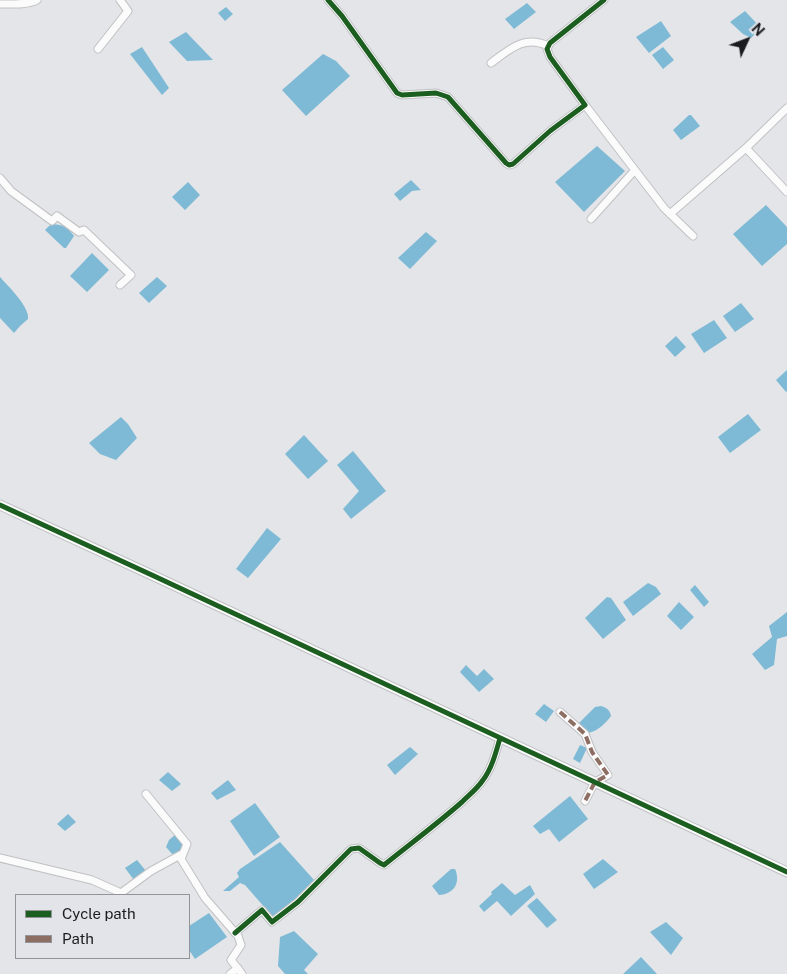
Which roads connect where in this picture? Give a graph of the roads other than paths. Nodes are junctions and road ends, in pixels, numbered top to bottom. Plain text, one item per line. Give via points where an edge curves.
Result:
1 (37, 0) edge
2 (120, 0) edge
3 (328, 0) edge
4 (604, 0) edge
5 (0, 4) edge
6 (548, 46) junction
7 (98, 49) dead end
8 (492, 63) dead end
9 (585, 105) junction
10 (787, 108) edge
11 (746, 148) junction
12 (635, 170) junction
13 (0, 178) edge
14 (787, 192) edge
15 (670, 214) junction
16 (591, 218) dead end
17 (693, 236) dead end
18 (120, 286) dead end
19 (0, 505) edge
20 (560, 712) dead end
21 (500, 738) junction
22 (595, 782) junction
23 (146, 794) dead end
24 (585, 801) dead end
25 (182, 854) junction
26 (0, 858) edge
27 (787, 872) edge
28 (235, 933) junction
29 (240, 971) edge
30 (230, 974) edge

1 - 5 street
2 - 7 street via 128,11
3 - 9 street via 397,93 436,92 448,97 509,165
4 - 6 street
6 - 8 street via 541,43 517,44
6 - 9 street via 546,49 550,57
9 - 12 street
10 - 11 street
11 - 14 street
11 - 15 street
12 - 15 street
12 - 16 street
13 - 18 street via 11,191 52,221 57,216 79,232 84,230 131,275
15 - 17 street
19 - 21 street
20 - 22 street via 585,734 592,752 608,775
21 - 22 street
21 - 28 street via 488,772 473,792 384,865 359,848 351,850 298,902 272,922 262,910
22 - 24 street
22 - 27 street
23 - 25 street via 186,844
25 - 26 street via 122,893 92,880
25 - 28 street via 181,859 204,898
28 - 29 street via 241,945 232,960
29 - 30 street

